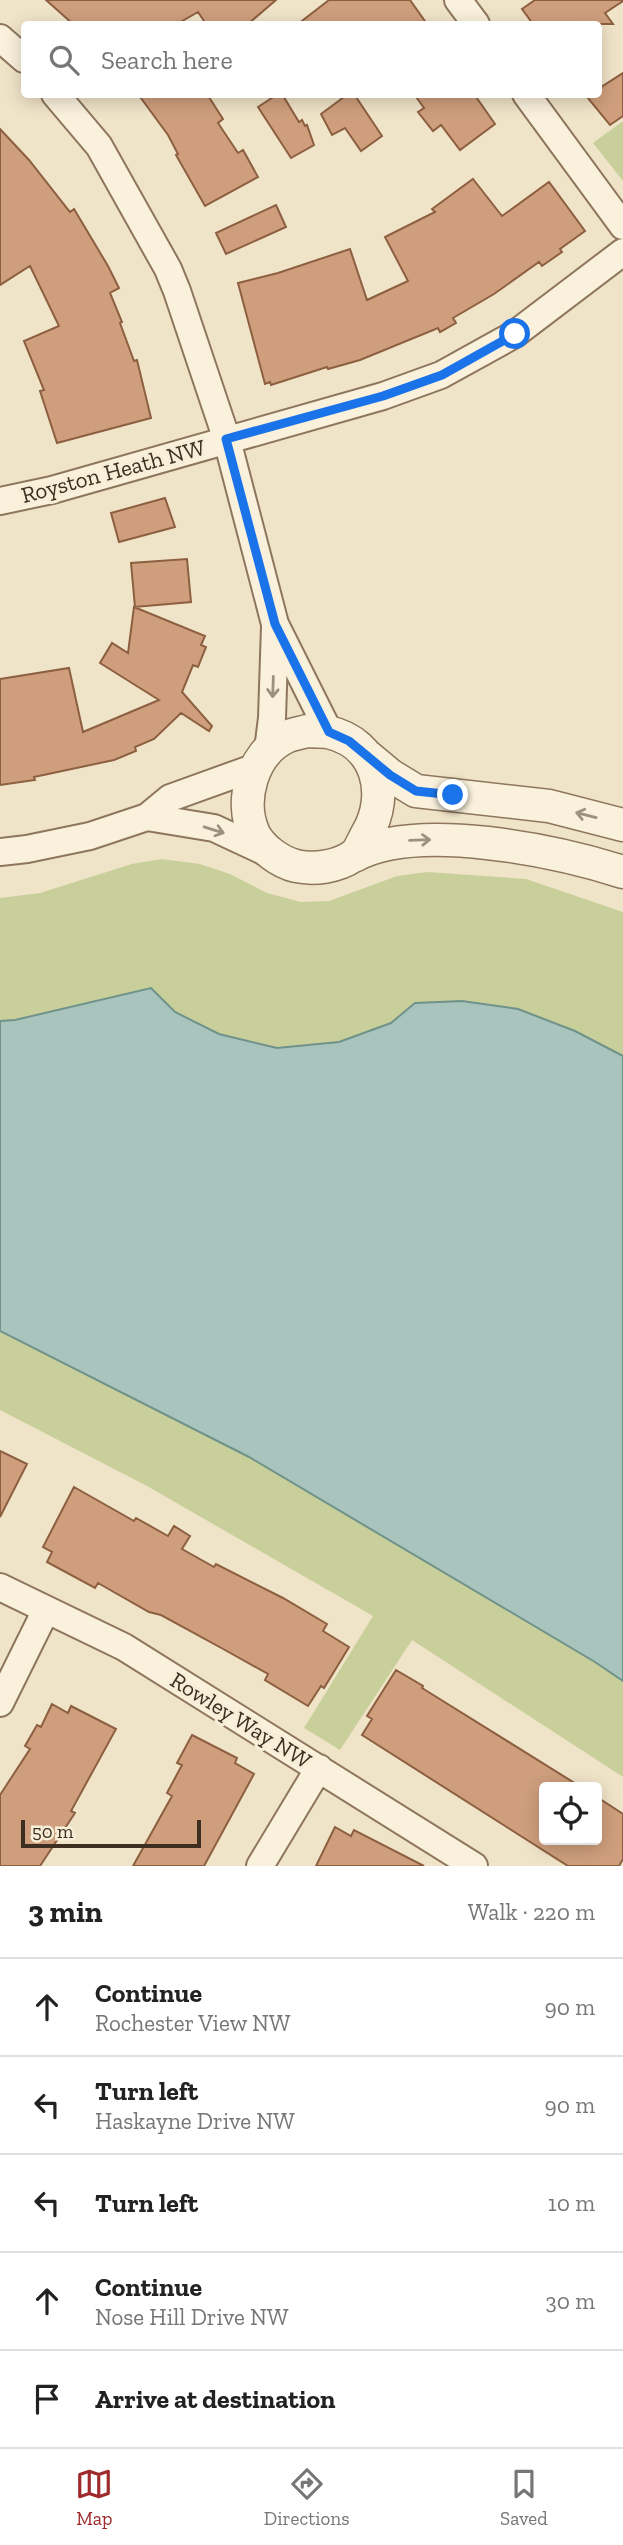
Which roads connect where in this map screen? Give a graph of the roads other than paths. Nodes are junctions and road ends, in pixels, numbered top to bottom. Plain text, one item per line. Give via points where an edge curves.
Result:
1 (458, 0) edge
2 (474, 21) edge
3 (0, 38) edge
4 (21, 56) edge
5 (58, 98) edge
6 (529, 98) edge
7 (623, 226) edge
8 (623, 252) edge
9 (226, 439) junction
10 (0, 501) edge
11 (275, 624) junction
12 (329, 732) junction
13 (366, 755) junction
14 (262, 759) junction
15 (147, 817) junction
16 (623, 825) edge
17 (0, 852) edge
18 (355, 856) junction
19 (277, 858) junction
20 (623, 872) edge
21 (0, 1587) edge
22 (46, 1610) junction
23 (0, 1703) edge
24 (319, 1768) junction
25 (260, 1866) edge
26 (474, 1866) edge

1 - 2 street
3 - 4 street
5 - 9 street via 99,146 167,268
6 - 7 street
8 - 9 street, Royston Heath NW via 515,334 442,375
9 - 10 street, Royston Heath NW via 52,491
9 - 11 street
11 - 12 street
11 -> 14 street via 273,705
12 - 13 street
12 - 14 street via 307,731 286,737
16 -> 13 street via 548,806 416,791
13 - 18 street via 380,797 376,818
14 - 15 street via 170,798
14 - 19 street via 247,803 248,816 259,841
15 - 17 street via 90,836
15 -> 19 street via 214,828
18 - 19 street via 312,868
18 -> 20 street via 385,844 432,840 556,854
21 - 22 street, Rowley Way NW
22 - 23 street
22 - 24 street, Rowley Way NW via 124,1647
24 - 25 street
24 - 26 street, Rowley Way NW

